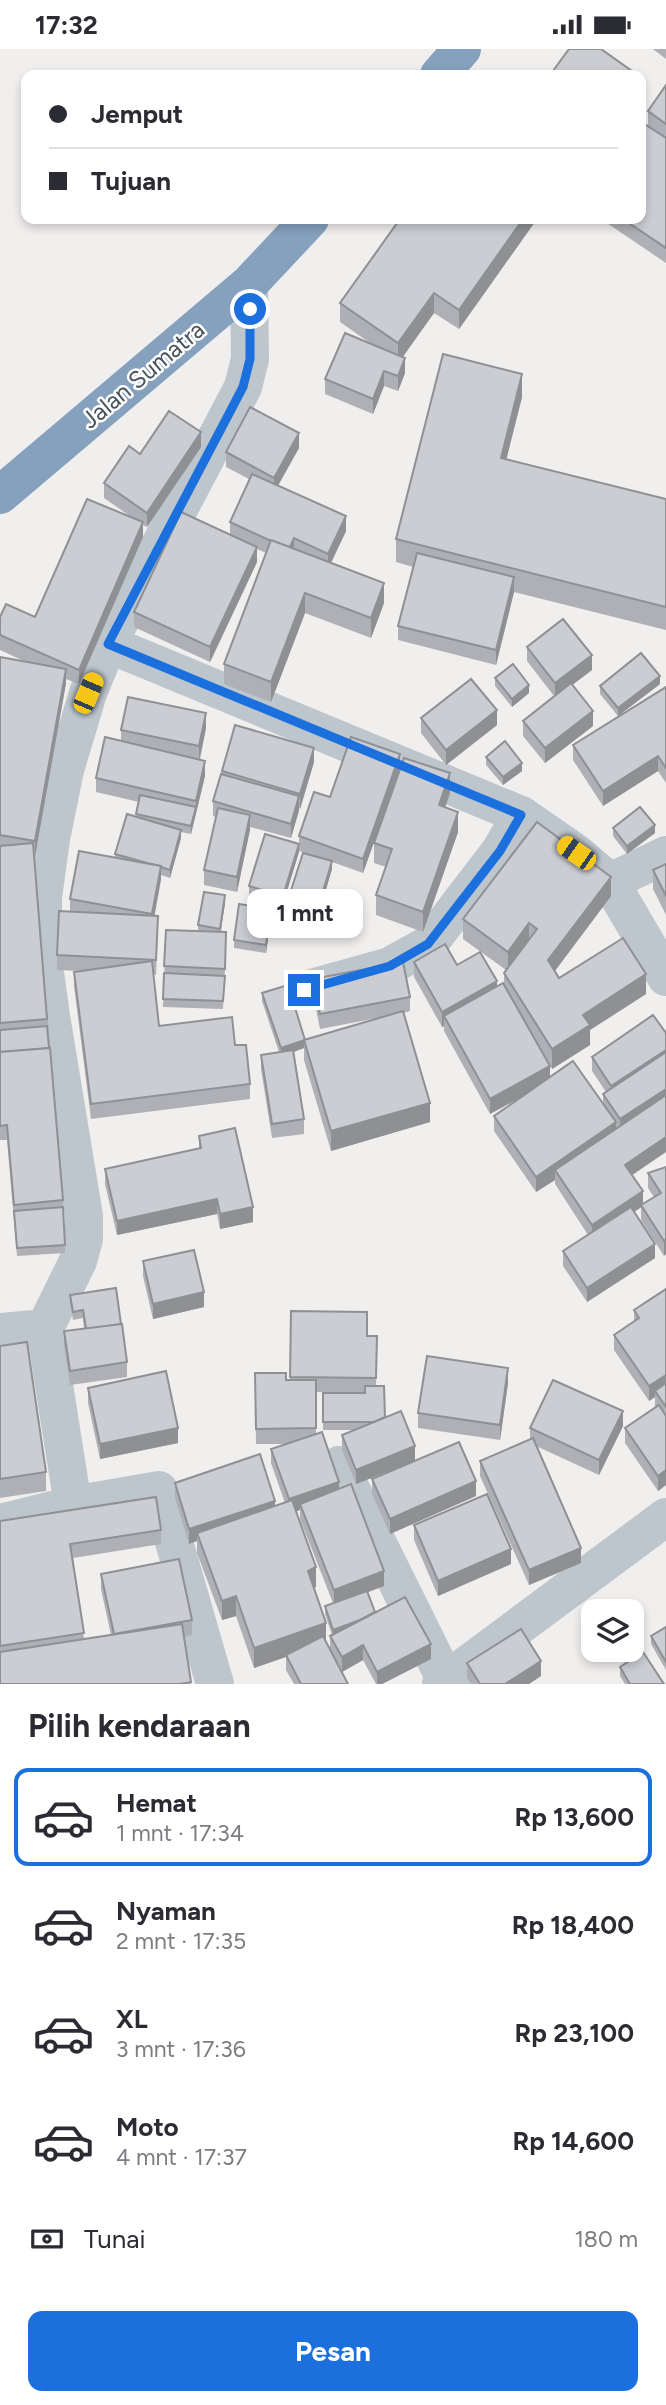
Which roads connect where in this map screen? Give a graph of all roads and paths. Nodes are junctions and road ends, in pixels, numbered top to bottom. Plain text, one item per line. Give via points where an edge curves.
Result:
1 (462, 49) edge
2 (443, 70) edge
3 (305, 224) edge
4 (249, 284) junction
5 (0, 495) edge
6 (108, 644) junction
7 (521, 815) junction
8 (666, 855) edge
9 (610, 882) junction
10 (666, 977) edge
11 (304, 990) dead end
12 (45, 1328) junction
13 (0, 1332) edge
14 (340, 1465) dead end
15 (73, 1505) junction
16 (666, 1517) edge
17 (0, 1523) edge
18 (444, 1683) edge
19 (215, 1684) edge

1 - 2 highway
3 - 4 highway, Jalan Sumatra
4 - 5 highway, Jalan Sumatra
4 - 6 street via 250,359 243,387
6 - 7 street
6 - 12 street via 65,770 43,898 44,965 84,1216 78,1261
7 - 9 street
7 - 11 street via 500,851 428,944 390,966
8 - 9 street
9 - 10 street
12 - 13 street
12 - 15 street
14 - 18 street
15 - 17 street
15 - 19 street via 173,1486
16 - 18 street

